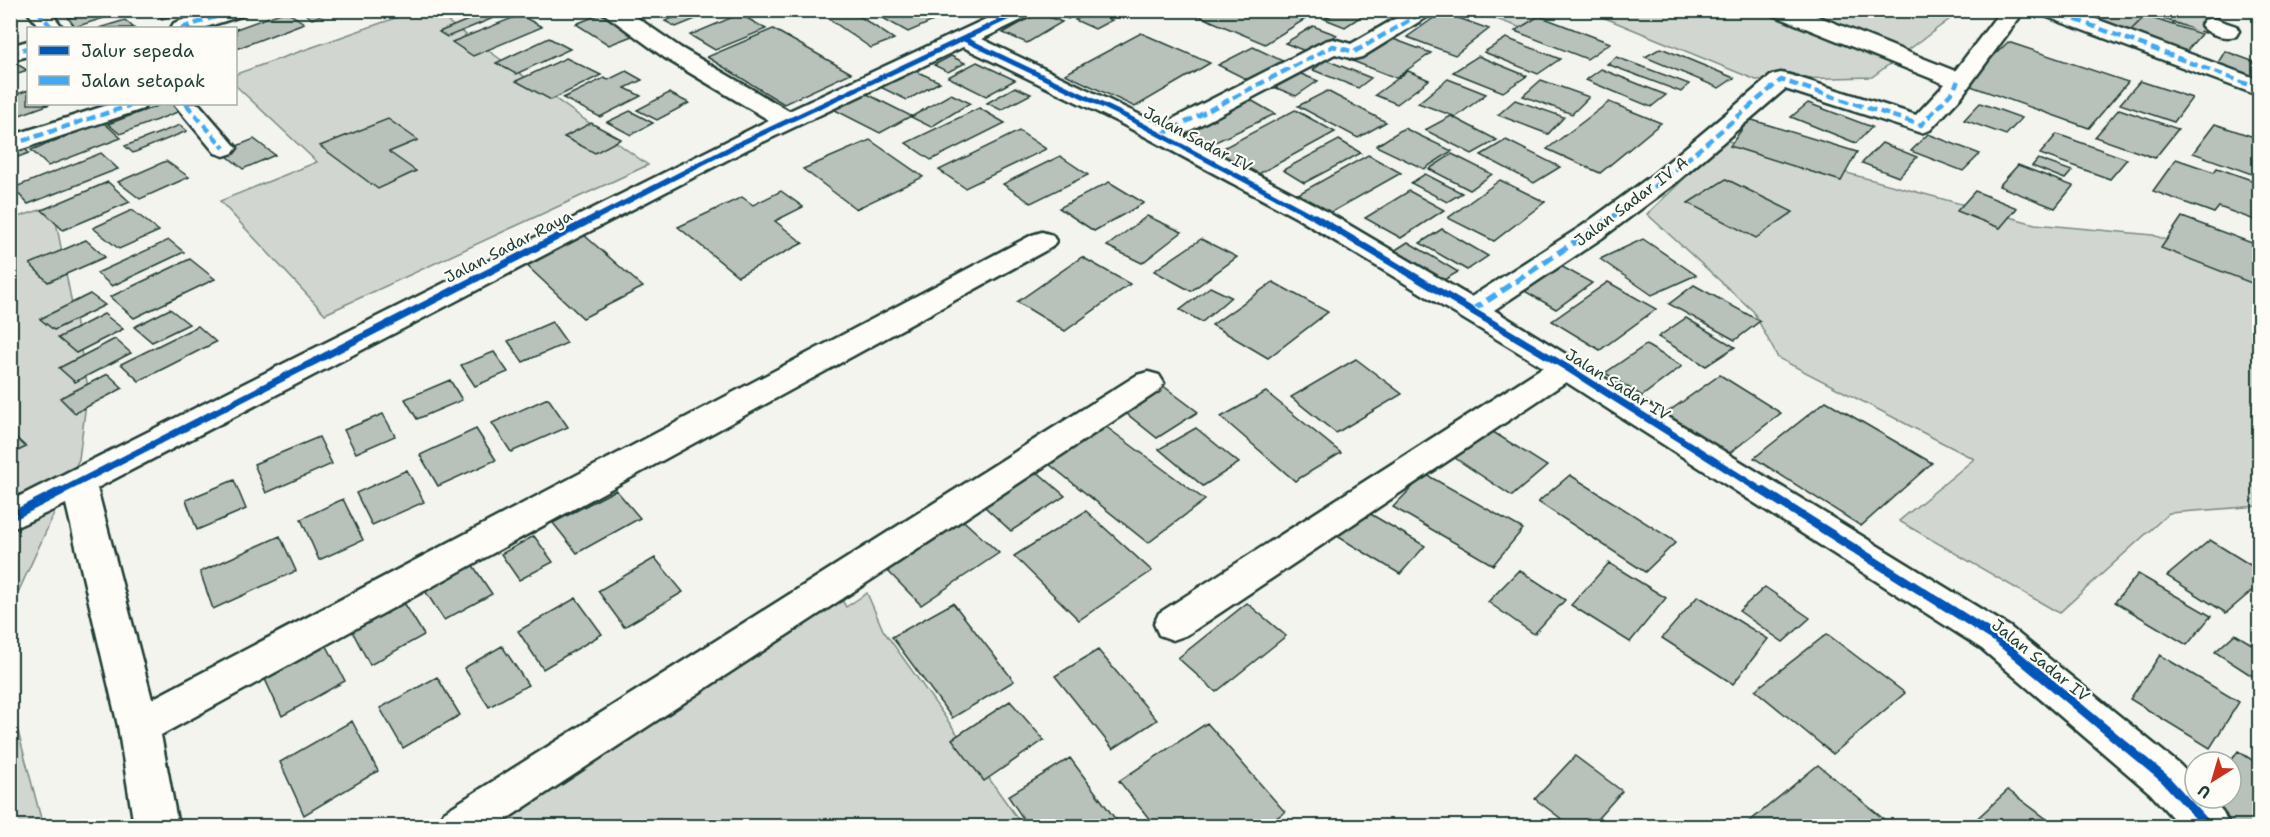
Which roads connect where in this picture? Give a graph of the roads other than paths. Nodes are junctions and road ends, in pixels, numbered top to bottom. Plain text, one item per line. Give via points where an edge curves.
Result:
1 (37, 10) edge
2 (236, 10) edge
3 (610, 10) edge
4 (1427, 10) edge
5 (1781, 10) edge
6 (2014, 10) edge
7 (2050, 10) edge
8 (1015, 12) edge
9 (51, 27) edge
10 (185, 27) edge
11 (964, 39) junction
12 (27, 48) edge
13 (10, 54) edge
14 (1958, 81) junction
15 (2259, 89) edge
16 (131, 105) edge
17 (187, 105) edge
18 (787, 120) junction
19 (1161, 135) junction
20 (10, 145) edge
21 (224, 148) dead end
22 (1042, 241) dead end
23 (1473, 310) junction
24 (1566, 367) junction
25 (1148, 382) dead end
26 (83, 499) junction
27 (10, 517) edge
28 (1173, 624) dead end
29 (138, 726) junction
30 (156, 826) edge
31 (459, 826) edge
32 (2208, 826) edge

1 - 9 street
2 - 10 street
3 - 18 street via 673,53
4 - 19 street via 1354,52 1333,46
5 - 14 street
6 - 14 street
7 - 15 street
8 - 11 street, Jalan Sadar Raya
11 - 18 street, Jalan Sadar Raya
11 - 19 street, Jalan Sadar IV
12 - 13 street
14 - 23 street, Jalan Sadar IV A via 1921,125 1781,80 1664,179
16 - 20 street
17 - 21 street
18 - 26 street, Jalan Sadar Raya
19 - 23 street, Jalan Sadar IV via 1307,212
22 - 29 street
23 - 24 street, Jalan Sadar IV
24 - 28 street
24 - 32 street, Jalan Sadar IV via 1996,638 2165,779
25 - 31 street
26 - 27 street, Jalan Sadar Raya
26 - 29 street
29 - 30 street

